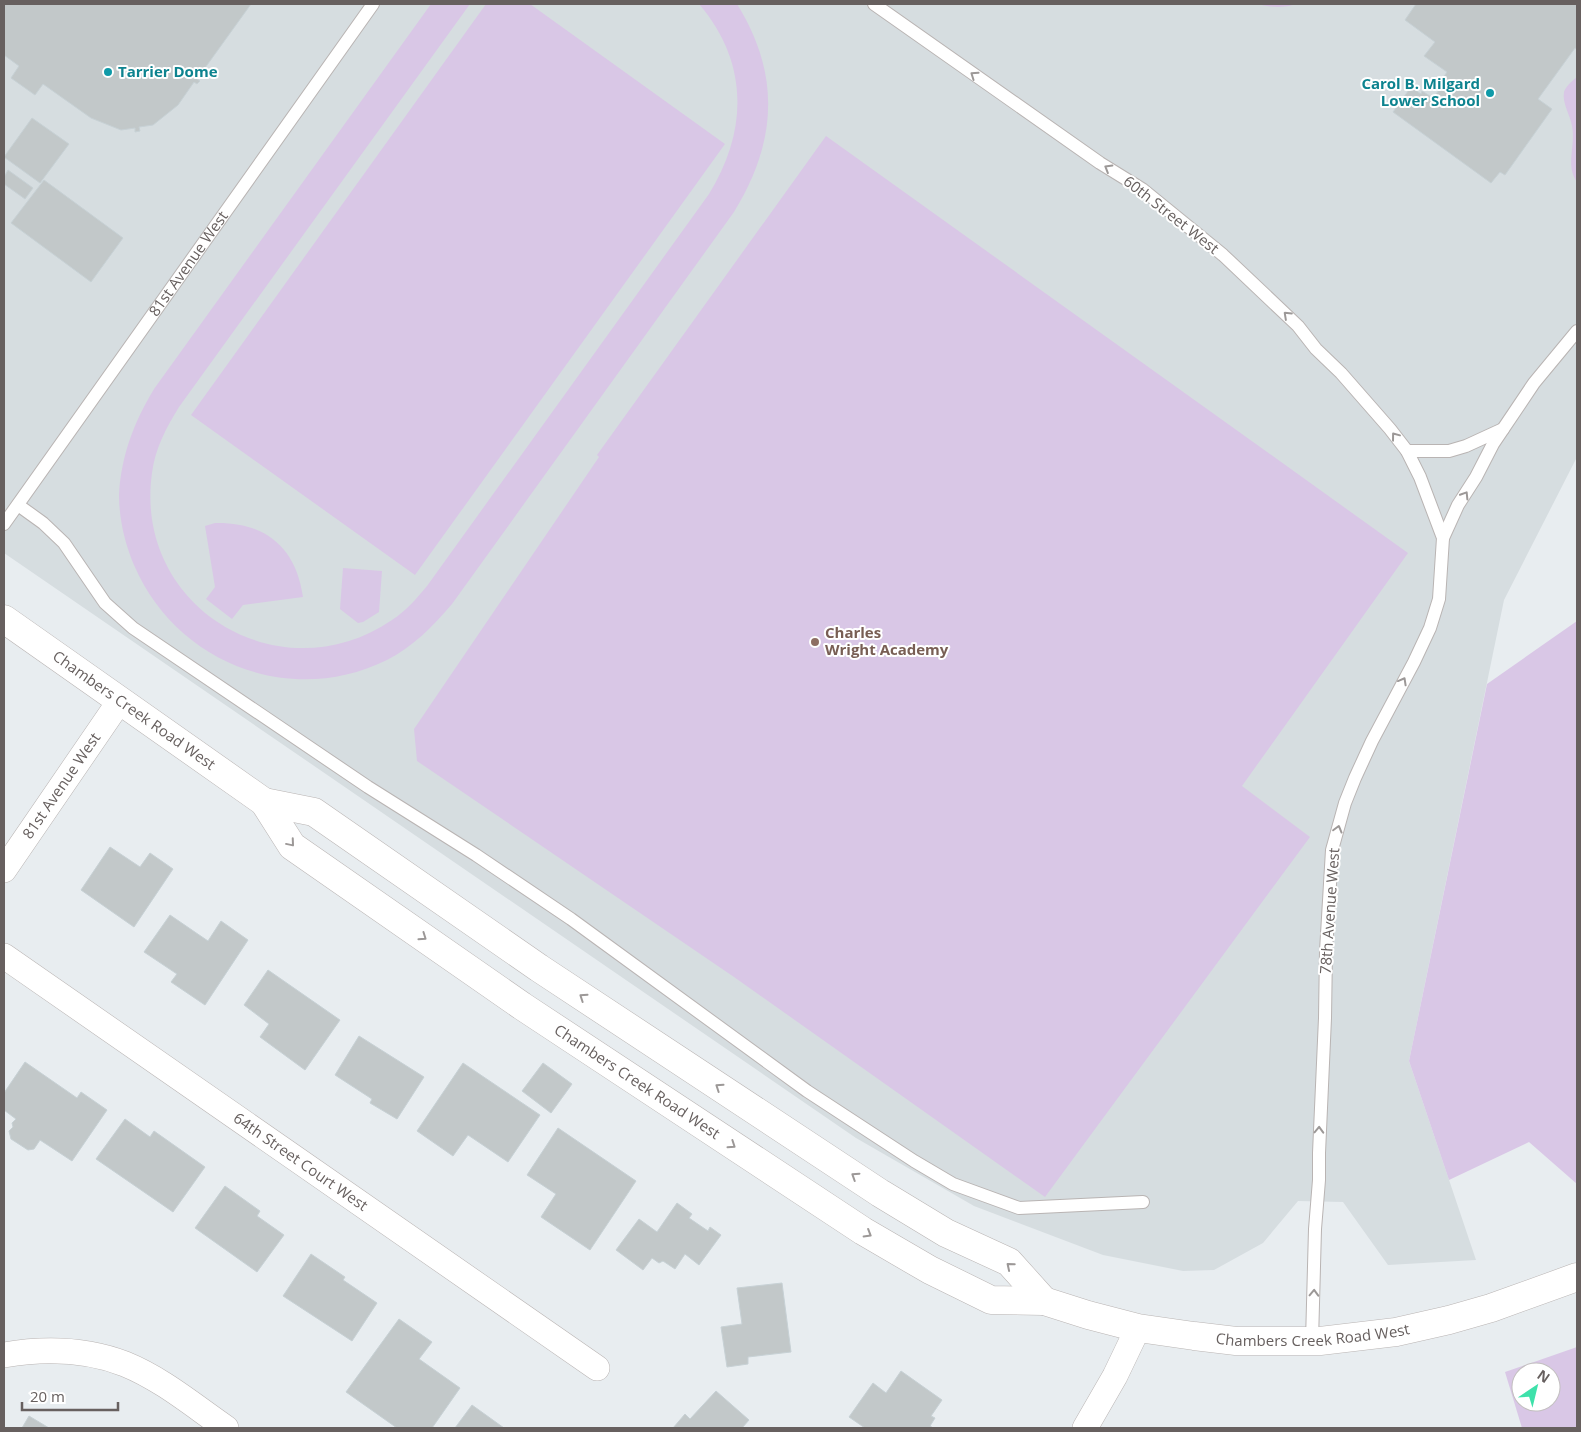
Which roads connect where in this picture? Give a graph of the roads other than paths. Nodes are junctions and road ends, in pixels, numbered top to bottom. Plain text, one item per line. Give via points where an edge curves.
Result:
1 (373, 4) edge
2 (874, 4) edge
3 (1577, 330) edge
4 (1503, 429) junction
5 (1407, 451) junction
6 (1420, 477) joint
7 (18, 505) junction
8 (4, 524) edge
9 (1443, 538) junction
10 (4, 619) edge
11 (120, 702) junction
12 (264, 802) junction
13 (4, 870) edge
14 (4, 956) edge
15 (1143, 1202) dead end
16 (1577, 1276) edge
17 (1044, 1301) junction
18 (1138, 1328) junction
19 (1312, 1341) junction
20 (4, 1355) edge
21 (597, 1368) dead end
22 (226, 1428) edge
23 (1085, 1428) edge

1 - 7 lane, 81st Avenue West
5 -> 2 lane, 60th Street West via 1298,326 1223,255 1142,189
3 - 4 lane via 1534,383
4 - 5 lane via 1449,451
9 -> 4 lane via 1458,505
5 - 6 lane, 60th Street West
6 - 9 lane, 78th Avenue West
7 - 8 lane, 81st Avenue West
7 - 15 lane via 64,543 105,603 133,628 555,909 807,1091 914,1161 953,1184 1018,1208
19 -> 9 lane, 78th Avenue West via 1332,850 1355,778 1430,628 1439,599
10 - 11 street, Chambers Creek Road West
11 - 12 street, Chambers Creek Road West
11 - 13 street, 81st Avenue West
17 -> 12 street, Chambers Creek Road West via 1009,1262 946,1233 872,1188 539,968 314,812
12 -> 17 street, Chambers Creek Road West via 292,846 530,1011 863,1231 930,1270 991,1300
14 - 21 street, 64th Street Court West
16 - 19 street, Chambers Creek Road West via 1491,1308 1396,1332
17 - 18 street, Chambers Creek Road West
18 - 19 street, Chambers Creek Road West via 1236,1341
18 - 23 street
20 - 22 street via 30,1351 74,1351 98,1356 153,1379

